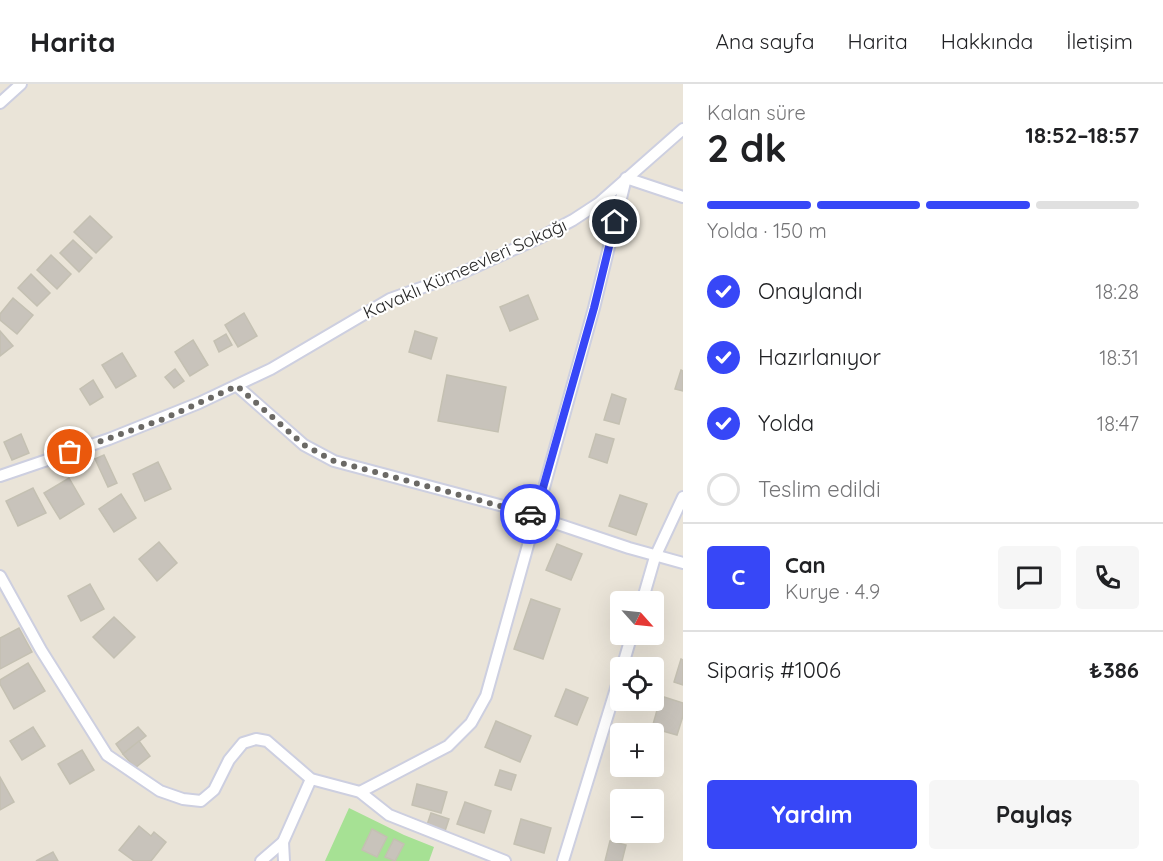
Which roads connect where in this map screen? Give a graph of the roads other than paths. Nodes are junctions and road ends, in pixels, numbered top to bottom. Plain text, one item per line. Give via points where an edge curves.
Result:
1 (21, 84) edge
2 (0, 103) edge
3 (683, 129) edge
4 (626, 178) junction
5 (683, 197) edge
6 (237, 386) junction
7 (0, 476) edge
8 (683, 497) edge
9 (535, 516) junction
10 (656, 555) junction
11 (683, 563) edge
12 (0, 576) edge
13 (645, 591) edge
14 (610, 708) edge
15 (311, 778) junction
16 (360, 792) junction
17 (283, 842) junction
18 (261, 861) edge
19 (284, 861) edge
20 (505, 861) edge
21 (563, 861) edge

1 - 2 street
3 - 4 street, Kavaklı Kümeevleri Sokağı
4 - 5 street
4 - 6 street, Kavaklı Kümeevleri Sokağı via 573,220 457,275 390,299 317,344
4 - 9 street
6 - 7 street, Kavaklı Kümeevleri Sokağı via 161,420
6 - 9 street via 304,445 334,461
8 - 10 street
9 - 10 street
9 - 16 street via 486,696 471,723 448,746
10 - 11 street
10 - 13 street
12 - 15 street via 107,755 160,790 201,801 214,790 243,743 255,739 267,741
14 - 21 street
15 - 16 street
15 - 17 street
16 - 20 street via 389,815
17 - 18 street
17 - 19 street

